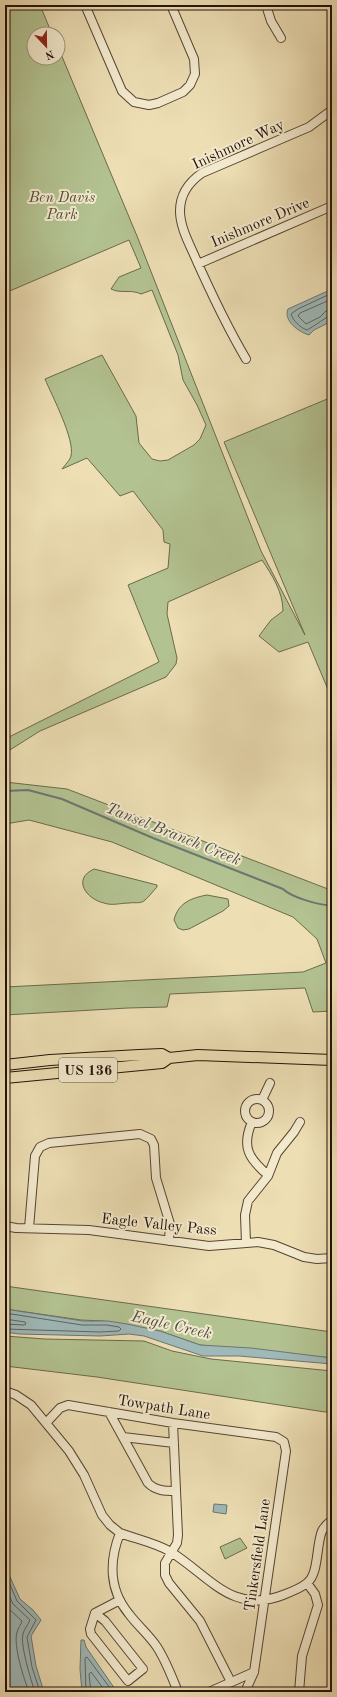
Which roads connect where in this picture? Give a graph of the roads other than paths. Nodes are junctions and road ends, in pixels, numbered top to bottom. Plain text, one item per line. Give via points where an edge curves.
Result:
1 (85, 5) edge
2 (171, 5) edge
3 (266, 5) edge
4 (281, 38) dead end
5 (332, 110) edge
6 (332, 206) edge
7 (198, 264) junction
8 (246, 359) dead end
9 (169, 1058) junction
10 (332, 1060) edge
11 (5, 1065) edge
12 (5, 1078) edge
13 (270, 1083) dead end
14 (262, 1100) junction
15 (252, 1122) junction
16 (300, 1122) dead end
17 (268, 1175) junction
18 (5, 1226) edge
19 (29, 1228) junction
20 (169, 1241) junction
21 (246, 1243) junction
22 (332, 1258) edge
23 (5, 1391) edge
24 (109, 1412) junction
25 (46, 1423) junction
26 (173, 1424) junction
27 (123, 1438) junction
28 (284, 1442) joint
29 (174, 1444) junction
30 (176, 1491) junction
31 (332, 1520) edge
32 (120, 1533) junction
33 (172, 1552) junction
34 (307, 1583) junction
35 (120, 1600) junction
36 (265, 1600) junction
37 (95, 1613) junction
38 (254, 1672) junction
39 (232, 1682) junction
40 (178, 1692) edge
41 (209, 1692) edge
42 (246, 1692) edge
43 (299, 1692) edge

1 - 2 street via 121,89 137,103 153,104 180,93 193,79 194,59
3 - 4 street
5 - 7 street, Inishmore Way via 309,127 206,171 190,184 181,204 180,219
6 - 7 street, Inishmore Drive
7 - 8 street, Inishmore Way
9 - 10 main road, US 136 via 198,1055
9 - 11 main road, US 136 via 162,1054 131,1055
9 - 12 main road, US 136 via 162,1062
13 - 14 street
14 - 15 street via 268,1107 268,1116 261,1122
14 - 15 street via 253,1100 246,1105 246,1116
15 - 17 street via 247,1137 248,1152 256,1165
16 - 17 street via 277,1153
17 - 21 street via 248,1200 245,1215
18 - 19 street, Eagle Valley Pass
19 - 20 street, Eagle Valley Pass via 81,1229
19 - 20 street via 35,1156 38,1151 47,1144 138,1134 152,1139 155,1147 156,1178 170,1224
20 - 21 street, Eagle Valley Pass via 209,1246
21 - 22 street, Eagle Valley Pass via 271,1244 304,1257
23 - 25 street via 28,1403
24 - 25 street, Towpath Lane via 66,1406 56,1411
24 - 26 street, Towpath Lane
24 - 27 street
25 - 32 street via 79,1466 102,1515
26 - 28 street, Towpath Lane via 276,1438
26 - 29 street
27 - 29 street
27 - 30 street via 148,1483 153,1488
28 - 36 street, Tinkersfield Lane via 286,1451
29 - 30 street
30 - 33 street via 178,1535
31 - 34 street via 322,1531 313,1574
32 - 33 street
32 - 35 street via 112,1569
33 - 36 street via 232,1596 246,1600
33 - 39 street via 164,1566 164,1575 200,1621
34 - 36 street
34 - 43 street via 315,1594 318,1605 302,1656
35 - 37 street
35 - 40 street via 159,1650
36 - 38 street, Tinkersfield Lane
37 - 37 street via 91,1634 128,1681 143,1669 105,1621
38 - 39 street
38 - 42 street
39 - 41 street

